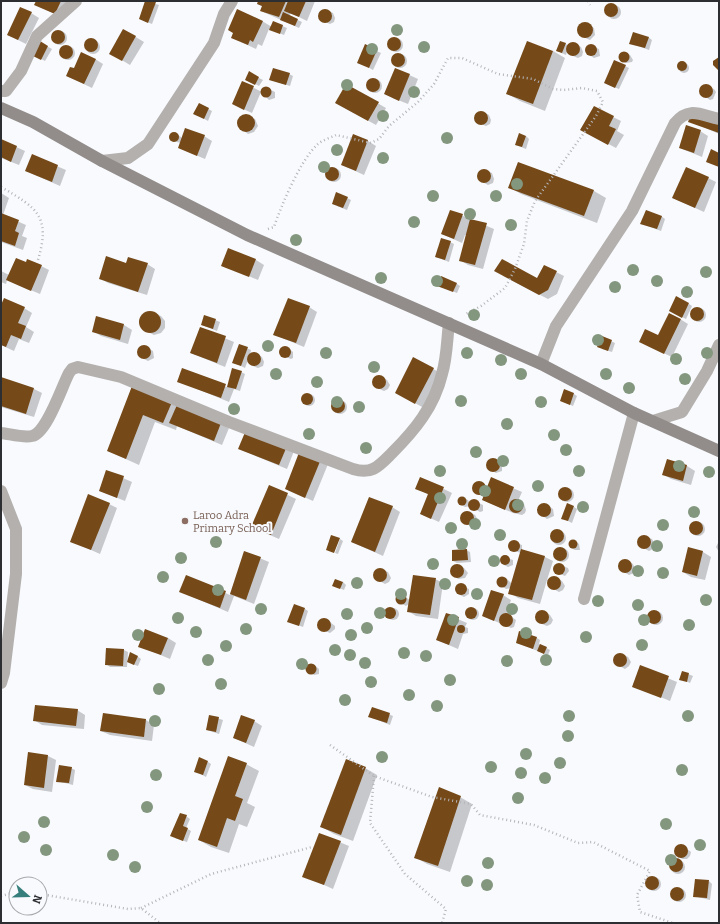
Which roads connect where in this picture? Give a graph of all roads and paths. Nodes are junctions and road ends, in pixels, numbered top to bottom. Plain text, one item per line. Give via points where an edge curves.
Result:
1 (76, 1) edge
2 (232, 1) edge
3 (588, 1) edge
4 (590, 5) dead end
5 (1, 91) edge
6 (1, 108) edge
7 (719, 119) edge
8 (102, 161) junction
9 (1, 187) edge
10 (247, 235) junction
11 (38, 260) dead end
12 (449, 323) junction
13 (719, 345) edge
14 (541, 364) junction
15 (634, 413) junction
16 (653, 421) junction
17 (1, 433) edge
18 (719, 451) edge
19 (1, 490) edge
20 (584, 599) dead end
21 (6, 616) edge
22 (1, 683) edge
23 (330, 745) dead end
24 (374, 776) junction
25 (312, 847) dead end
26 (48, 895) edge
27 (141, 908) junction
28 (160, 923) edge
29 (442, 923) edge
30 (673, 923) edge

1 - 5 street via 37,36 17,76 6,91
2 - 8 street via 224,14 214,43 148,144 128,158
3 - 4 path
6 - 8 street via 33,122
7 - 14 street via 689,112 682,114 675,123 632,211 556,326
8 - 10 street
9 - 11 path via 29,204 42,221 44,240
10 - 12 street
10 - 12 path via 274,227 304,158 318,144 336,135 371,143 379,139 389,126 418,102 434,84 448,58 462,58 498,74 533,79 553,88 597,91 603,102 596,116 535,201 527,221 522,250 505,288 481,306
12 - 14 street
12 - 17 street via 442,374 427,413 411,435 371,471 360,471 280,441 121,377 78,367 72,368 69,373 40,432 32,436
13 - 16 street via 682,412
14 - 15 street
15 - 16 street
15 - 20 street
16 - 18 street
19 - 21 street via 16,529 16,574
21 - 22 street via 4,673
23 - 24 path
24 - 29 path via 370,823 405,874 446,909
24 - 30 path via 432,797 471,804 480,815 534,826 578,843 592,842 650,871 637,895 640,912
25 - 27 path via 211,874
26 - 27 path via 120,908
27 - 28 path

